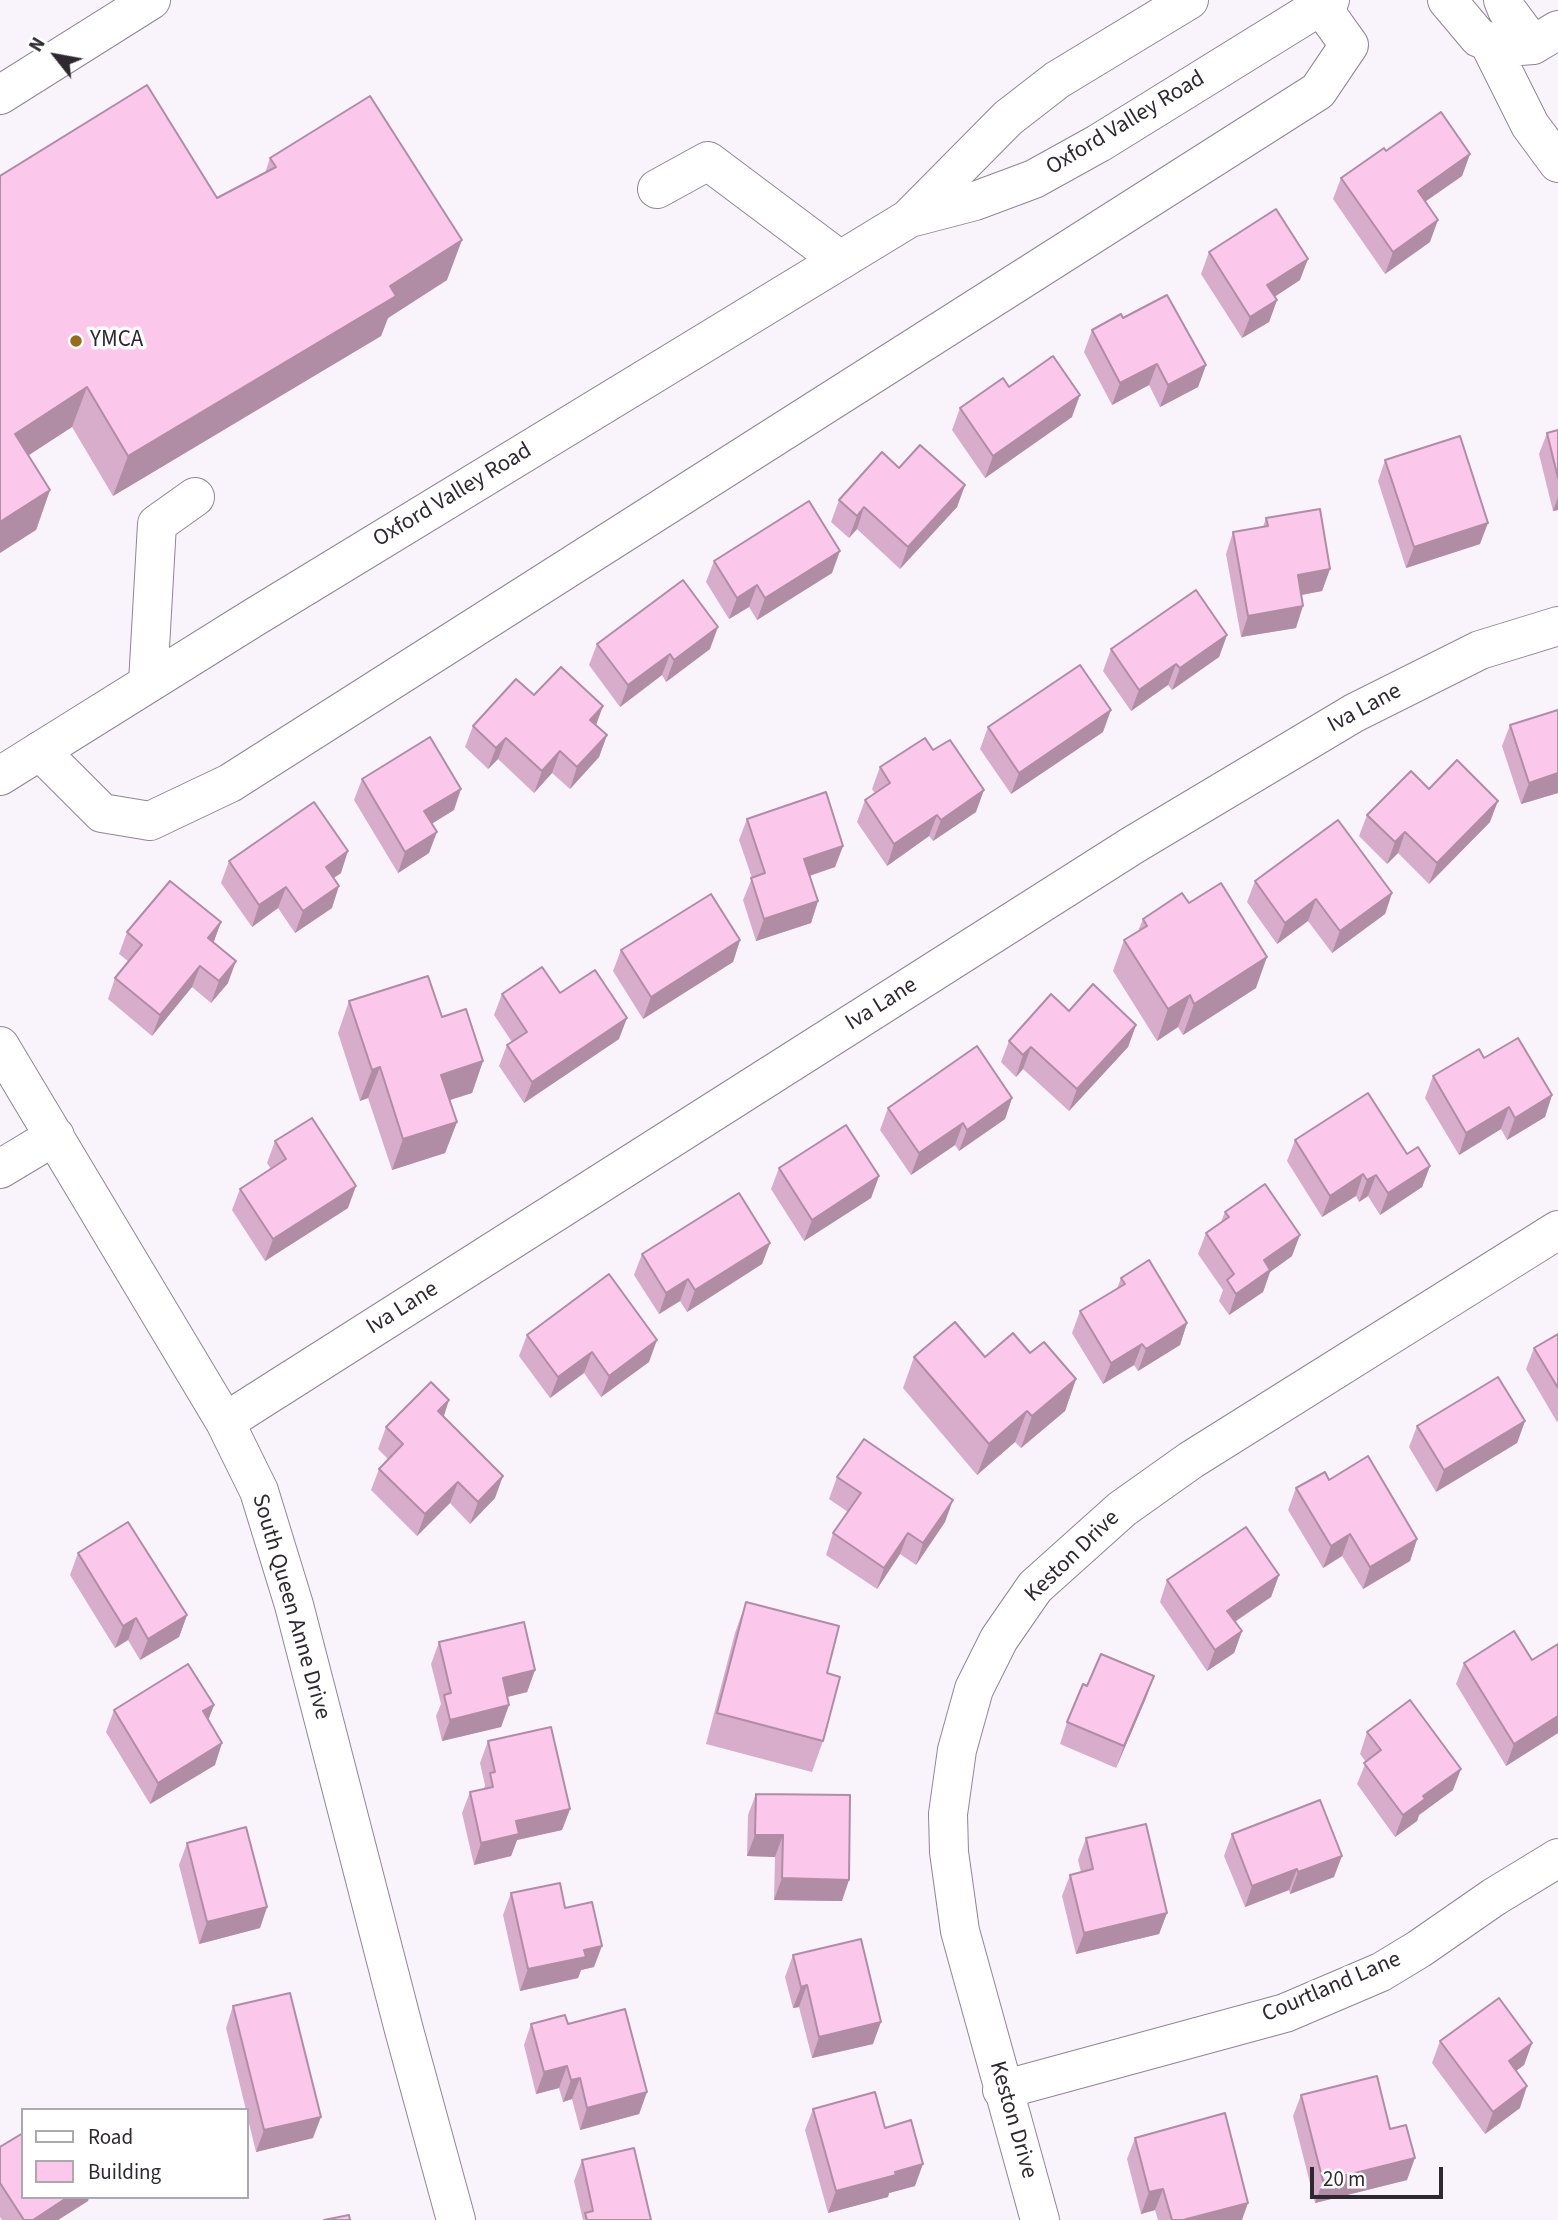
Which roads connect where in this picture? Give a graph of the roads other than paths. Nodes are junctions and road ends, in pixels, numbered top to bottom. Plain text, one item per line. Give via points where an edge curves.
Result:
1 (152, 0) edge
2 (1189, 0) edge
3 (1447, 0) edge
4 (1503, 0) edge
5 (1326, 3) edge
6 (1546, 37) edge
7 (1488, 41) junction
8 (0, 95) edge
9 (1558, 163) edge
10 (657, 189) dead end
11 (908, 219) junction
12 (840, 260) junction
13 (195, 497) dead end
14 (1558, 626) edge
15 (148, 683) junction
16 (40, 751) junction
17 (0, 776) edge
18 (0, 1046) edge
19 (55, 1136) junction
20 (0, 1169) edge
21 (1558, 1230) edge
22 (225, 1422) junction
23 (1558, 1858) edge
24 (1002, 2090) junction
25 (456, 2220) edge
26 (1040, 2220) edge

1 - 8 street
2 - 11 street, Oxford Valley Road via 1057,80 1008,118
3 - 7 street via 1479,38
4 - 6 street via 1507,10
5 - 11 street, Oxford Valley Road via 1034,179
5 - 16 street via 1349,45 1318,91 230,783 150,821 102,813
6 - 7 street via 1507,47
7 - 9 street via 1530,125
10 - 12 street via 708,161
11 - 12 street, Oxford Valley Road
12 - 15 street, Oxford Valley Road
13 - 15 street via 158,524
14 - 22 street, Iva Lane via 1480,650 1354,713 1133,845
15 - 16 street, Oxford Valley Road
16 - 17 street, Oxford Valley Road
18 - 19 street, South Queen Anne Drive
19 - 20 street
19 - 22 street, South Queen Anne Drive
21 - 24 street, Keston Drive via 1191,1460 1122,1509 1035,1587 999,1639 974,1689 957,1750 948,1852 960,1931
22 - 25 street, South Queen Anne Drive via 258,1491 294,1605
23 - 24 street, Courtland Lane via 1381,1972 1285,2013
24 - 26 street, Keston Drive

